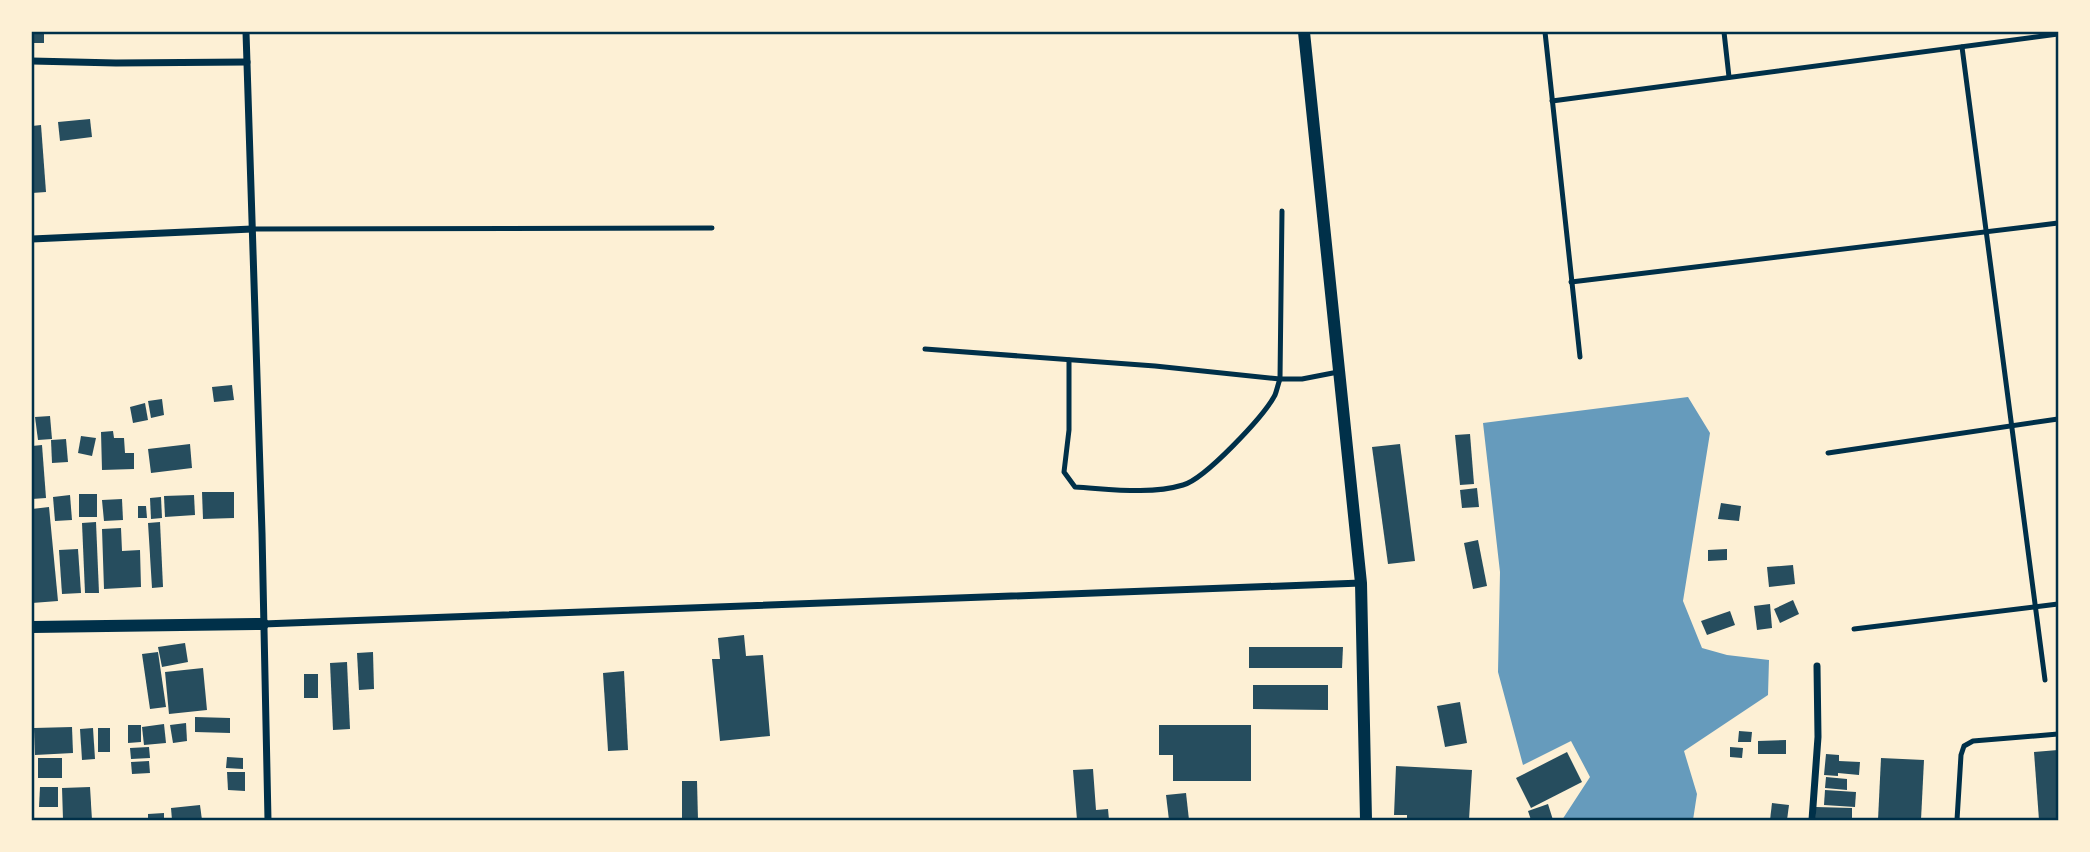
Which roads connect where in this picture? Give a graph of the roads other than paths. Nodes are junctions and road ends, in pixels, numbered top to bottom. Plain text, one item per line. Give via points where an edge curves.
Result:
1 (246, 32) edge
2 (1304, 32) edge
3 (1545, 32) edge
4 (1724, 32) edge
5 (2059, 34) edge
6 (1962, 47) junction
7 (32, 61) edge
8 (247, 62) junction
9 (1729, 77) junction
10 (1552, 101) junction
11 (1282, 211) dead end
12 (2059, 223) edge
13 (712, 228) dead end
14 (252, 229) junction
15 (1987, 231) junction
16 (32, 239) edge
17 (1571, 282) junction
18 (925, 349) dead end
19 (1580, 357) dead end
20 (1069, 360) junction
21 (1338, 372) junction
22 (1280, 379) junction
23 (2059, 419) edge
24 (2012, 426) junction
25 (1828, 453) dead end
26 (1361, 583) junction
27 (2059, 604) edge
28 (2035, 607) junction
29 (263, 624) junction
30 (32, 627) edge
31 (1854, 629) dead end
32 (1817, 666) dead end
33 (2045, 680) dead end
34 (2059, 734) edge
35 (268, 821) edge
36 (1366, 821) edge
37 (1812, 821) edge
38 (1957, 821) edge

1 - 8 street
2 - 21 street
3 - 10 lane
4 - 9 lane
5 - 6 lane
6 - 9 lane
6 - 15 lane
7 - 8 street
8 - 14 street
9 - 10 lane
10 - 17 lane
11 - 22 lane
12 - 15 lane
13 - 14 lane
14 - 16 street
14 - 29 street
15 - 17 lane
15 - 24 lane
17 - 19 lane
18 - 20 lane
20 - 22 lane
20 - 22 lane via 1064,472 1075,488 1145,490 1185,485 1216,462 1252,425 1275,395
21 - 22 lane
21 - 26 street
23 - 24 lane
24 - 25 lane
24 - 28 lane
26 - 29 street
26 - 36 street
27 - 28 lane
28 - 31 lane
28 - 33 lane
29 - 30 street
29 - 35 street
32 - 37 street
34 - 38 lane via 1973,741 1964,746

